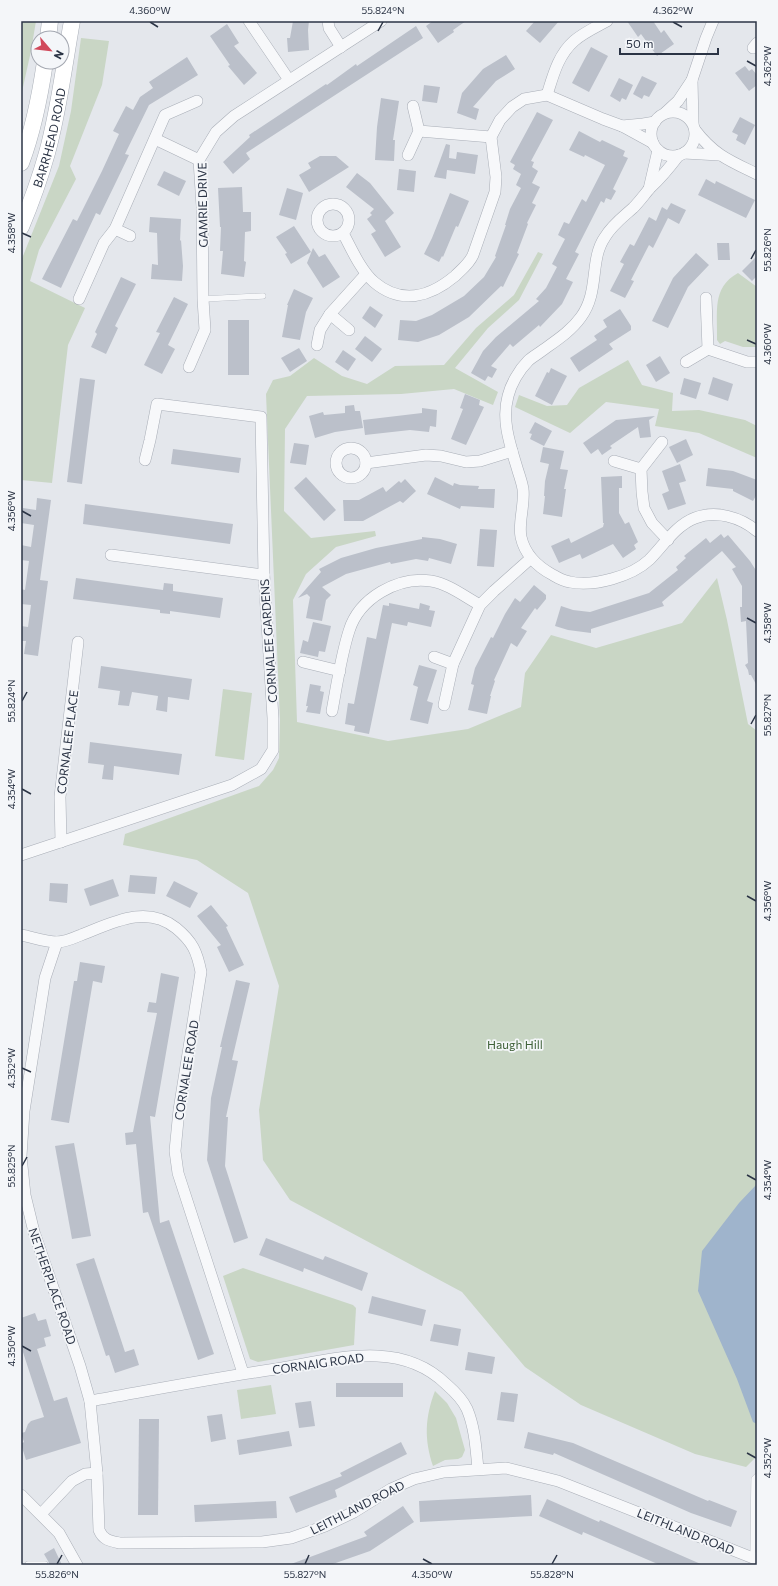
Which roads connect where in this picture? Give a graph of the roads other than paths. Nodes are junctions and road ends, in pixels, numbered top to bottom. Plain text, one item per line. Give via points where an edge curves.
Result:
1 (72, 21) edge
2 (249, 21) edge
3 (328, 21) edge
4 (381, 21) edge
5 (607, 21) edge
6 (713, 21) edge
7 (341, 47) junction
8 (44, 70) edge
9 (289, 80) junction
10 (692, 80) junction
11 (547, 95) junction
12 (197, 101) dead end
13 (413, 106) dead end
14 (665, 113) junction
15 (655, 122) junction
16 (622, 126) junction
17 (694, 127) junction
18 (419, 131) junction
19 (491, 137) junction
20 (155, 139) junction
21 (655, 146) junction
22 (681, 154) junction
23 (408, 155) dead end
24 (719, 156) junction
25 (199, 160) junction
26 (21, 163) edge
27 (757, 174) edge
28 (649, 189) junction
29 (21, 227) edge
30 (115, 229) junction
31 (343, 232) dead end
32 (130, 236) dead end
33 (366, 274) junction
34 (263, 296) dead end
35 (706, 298) dead end
36 (203, 299) junction
37 (79, 300) dead end
38 (330, 314) junction
39 (349, 330) dead end
40 (317, 345) dead end
41 (708, 349) junction
42 (686, 362) dead end
43 (757, 362) edge
44 (189, 367) dead end
45 (662, 442) dead end
46 (512, 451) junction
47 (145, 460) dead end
48 (614, 461) dead end
49 (366, 463) dead end
50 (642, 469) junction
51 (757, 531) edge
52 (668, 540) junction
53 (111, 556) dead end
54 (530, 559) junction
55 (264, 575) junction
56 (480, 605) junction
57 (78, 642) dead end
58 (434, 657) dead end
59 (302, 662) dead end
60 (453, 664) junction
61 (340, 671) junction
62 (444, 705) dead end
63 (332, 711) dead end
64 (61, 842) junction
65 (21, 854) edge
66 (21, 936) edge
67 (57, 942) junction
68 (242, 1373) junction
69 (90, 1401) junction
70 (478, 1469) junction
71 (97, 1474) junction
72 (757, 1476) edge
73 (21, 1495) edge
74 (42, 1514) junction
75 (754, 1560) edge
76 (45, 1564) edge
77 (28, 1565) edge
78 (77, 1565) edge

1 - 29 main road, BARRHEAD ROAD via 48,151
2 - 9 street
3 - 7 street via 329,28
4 - 7 street, GAMRIE DRIVE
5 - 11 street via 574,41 554,71
6 - 10 street
7 - 9 street, GAMRIE DRIVE
8 - 26 main road, BARRHEAD ROAD via 29,140
9 - 25 street, GAMRIE DRIVE via 234,116 216,132
10 - 14 street via 678,101
10 - 17 street
11 - 16 street
11 - 19 street via 524,99 512,107 500,120
12 - 20 street via 165,115
13 - 18 street
14 - 15 street
14 - 17 street via 678,112 687,116
15 - 16 street
15 - 21 street via 651,137
16 - 21 street
17 - 22 street via 694,142
17 - 24 street via 703,141
18 - 19 street
18 - 23 street
19 - 33 street via 496,177 495,192 469,264 445,284 424,294 409,296 396,295 385,290
20 - 25 street
20 - 30 street
21 - 22 street via 666,155
21 - 28 street
22 - 24 street
22 - 28 street
24 - 27 street
25 - 36 street, GAMRIE DRIVE
28 - 46 street via 604,237 599,250 590,301 583,315 565,335 528,361 514,379 505,417
30 - 32 street
30 - 37 street via 104,243
31 - 33 street
33 - 38 street
34 - 36 lane
35 - 41 street
36 - 44 street, GAMRIE DRIVE via 205,330
38 - 39 street
38 - 40 street via 320,330
41 - 42 street
41 - 43 street via 746,362
45 - 50 street
46 - 49 street via 480,461 466,462 426,455
46 - 54 street via 523,489 521,537
47 - 55 street, CORNALEE GARDENS via 157,404 261,417
48 - 50 street
50 - 52 street via 644,508 652,523
51 - 52 street via 736,518 706,515 684,523
52 - 54 street via 648,561 632,572 600,581 570,582 547,572
53 - 55 street
54 - 56 street
55 - 64 street, CORNALEE GARDENS via 273,750 262,769 232,785
56 - 60 street
56 - 61 street via 432,581 410,581 382,591 359,611 349,629
57 - 64 street, CORNALEE PLACE via 60,797
58 - 60 street
59 - 61 street
60 - 62 street
61 - 63 street
64 - 65 street, CORNALEE GARDENS
66 - 67 street, CORNALEE ROAD
67 - 68 street, CORNALEE ROAD via 125,918 158,918 186,937 198,957 201,972 175,1151 178,1173
67 - 69 street, NETHERPLACE ROAD via 45,978 24,1111 21,1156 25,1195 34,1232
68 - 69 street, CORNAIG ROAD
68 - 70 street, CORNAIG ROAD via 358,1356 388,1356 414,1363 440,1378 467,1408 475,1435
69 - 71 street, NETHERPLACE ROAD
70 - 71 street, LEITHLAND ROAD via 444,1472 414,1479 325,1526 291,1538 254,1542 110,1541 101,1537 98,1530
70 - 75 street, LEITHLAND ROAD via 506,1468 558,1481
71 - 74 street via 85,1474 72,1481
72 - 75 lane via 754,1479
73 - 74 street
74 - 78 street via 59,1533
76 - 77 lane

